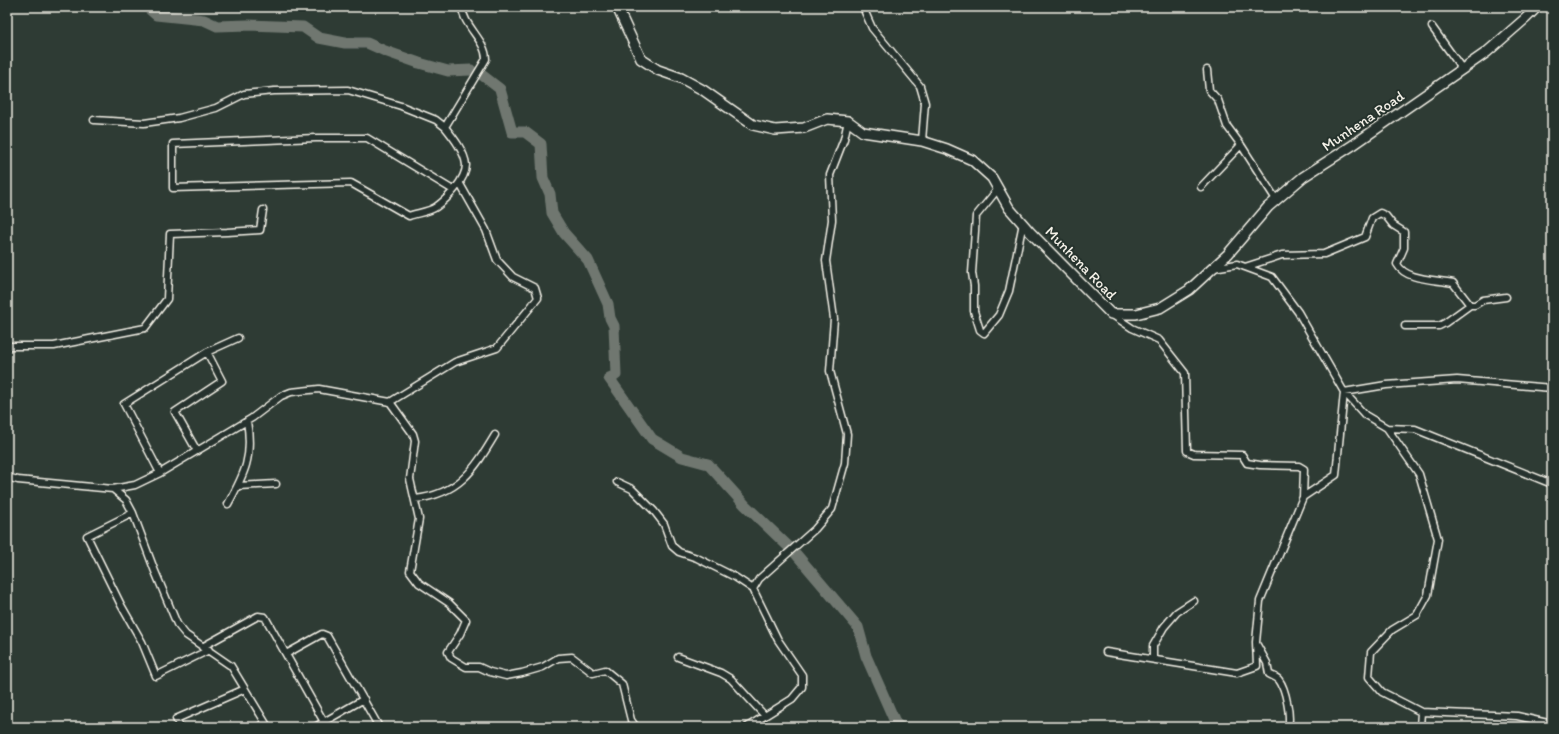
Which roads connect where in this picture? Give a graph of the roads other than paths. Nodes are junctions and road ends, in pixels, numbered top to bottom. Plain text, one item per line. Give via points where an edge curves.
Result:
1 (462, 7) edge
2 (865, 7) edge
3 (1537, 7) edge
4 (620, 8) edge
5 (1432, 27) dead end
6 (1207, 70) dead end
7 (1463, 70) junction
8 (94, 120) dead end
9 (848, 120) junction
10 (445, 127) junction
11 (922, 141) junction
12 (1241, 145) junction
13 (460, 184) junction
14 (1201, 188) dead end
15 (998, 189) junction
16 (453, 190) junction
17 (1277, 200) junction
18 (264, 210) dead end
19 (1023, 223) junction
20 (1245, 267) junction
21 (1213, 268) junction
22 (1506, 297) dead end
23 (1470, 305) junction
24 (1111, 314) junction
25 (1405, 326) dead end
26 (238, 338) dead end
27 (7, 346) edge
28 (207, 352) junction
29 (1552, 388) edge
30 (1344, 392) junction
31 (390, 402) junction
32 (247, 421) junction
33 (1387, 428) junction
34 (495, 435) dead end
35 (197, 451) junction
36 (160, 473) junction
37 (7, 477) edge
38 (617, 482) dead end
39 (276, 484) dead end
40 (1552, 484) edge
41 (238, 486) junction
42 (113, 490) junction
43 (1303, 497) junction
44 (414, 499) junction
45 (228, 504) dead end
46 (133, 513) junction
47 (753, 589) junction
48 (1194, 602) dead end
49 (1256, 642) junction
50 (206, 648) junction
51 (1106, 652) dead end
52 (286, 654) junction
53 (678, 657) dead end
54 (1153, 659) junction
55 (245, 689) junction
56 (364, 700) junction
57 (1420, 712) junction
58 (765, 716) junction
59 (324, 724) edge
60 (1552, 724) edge
61 (267, 725) edge
62 (180, 727) edge
63 (258, 727) edge
64 (316, 727) edge
65 (379, 727) edge
66 (636, 727) edge
67 (747, 727) edge
68 (1288, 727) edge
69 (1420, 727) edge

1 - 10 street via 486,52 486,59
2 - 11 street via 872,28 920,86 925,103
3 - 7 street, Munhena Road
4 - 9 street via 641,58 658,70 703,90 753,124 775,130 804,128 827,119
5 - 7 street
6 - 12 street via 1209,90 1218,100 1227,126
7 - 17 street, Munhena Road via 1303,177
8 - 10 street via 144,123 179,118 216,108 244,94 348,90 400,106 436,120
9 - 11 street, Munhena Road via 863,132
9 - 47 street via 844,139 830,175 832,220 826,261 834,319 830,371 847,434 845,463 832,509 810,534 759,579
10 - 13 street via 459,146 466,165
11 - 15 street, Munhena Road via 972,160 992,178
12 - 14 street
12 - 17 street
13 - 16 street
13 - 31 street via 486,230 497,260 513,277 535,288 538,298 498,348 455,362
15 - 19 street, Munhena Road
15 - 19 street via 976,216 974,231 974,311 980,330 984,332 999,314 1008,291
16 - 16 street via 367,138 173,144 173,188 350,183 409,216 435,208
17 - 21 street, Munhena Road
18 - 27 street via 260,230 170,234 167,299 145,328 54,346
19 - 24 street, Munhena Road
20 - 21 street via 1237,264
20 - 23 street via 1282,255 1324,254 1365,237 1372,218 1380,213 1404,232 1404,248 1397,264 1400,270 1422,280 1436,279 1452,283
20 - 30 street via 1272,277 1298,312
21 - 24 street, Munhena Road via 1189,290 1160,308 1136,314
22 - 23 street via 1483,300
23 - 25 street via 1439,326
24 - 43 street via 1132,328 1159,340 1185,373 1188,451 1194,454 1242,455 1247,463 1260,465 1299,466 1304,469
26 - 28 street
28 - 35 street via 222,381 175,412
28 - 36 street via 124,404
29 - 30 street via 1457,380 1386,385
30 - 33 street via 1366,415
30 - 43 street via 1336,475
31 - 32 street via 319,389 291,392 281,396
31 - 44 street via 415,440 410,479
32 - 35 street
32 - 41 street via 248,458
33 - 40 street via 1415,429
33 - 57 street via 1419,474 1438,538 1428,595 1416,615 1392,630 1371,652 1370,677 1382,692
34 - 44 street via 478,464 464,479 443,492
35 - 36 street
36 - 42 street via 135,485
37 - 42 street
38 - 47 street via 632,489 654,511 664,524 672,546 679,552 735,577
39 - 41 street
41 - 45 street
42 - 46 street via 126,500
43 - 49 street via 1260,602
44 - 66 street via 419,518 410,571 419,584 449,603 466,620 448,652 451,658 466,667 480,667 506,676 543,667 558,658 572,657 593,673 605,670 622,684 631,720
46 - 50 street via 177,624 186,635
46 - 50 street via 86,536 142,642 156,676
47 - 58 street via 778,640 802,675 802,687 792,699
48 - 54 street via 1177,612 1164,627 1153,646
49 - 54 street via 1257,666 1237,673
49 - 68 street via 1268,674 1278,679 1284,691 1290,721
50 - 52 street via 258,616 265,618
50 - 55 street via 231,666
51 - 54 street
52 - 56 street via 322,634 327,636
52 - 59 street
53 - 58 street via 731,679
55 - 61 street
55 - 62 street via 176,719
56 - 59 street
56 - 65 street
57 - 60 street via 1517,716
57 - 69 street
58 - 67 street
59 - 64 street
61 - 63 street

